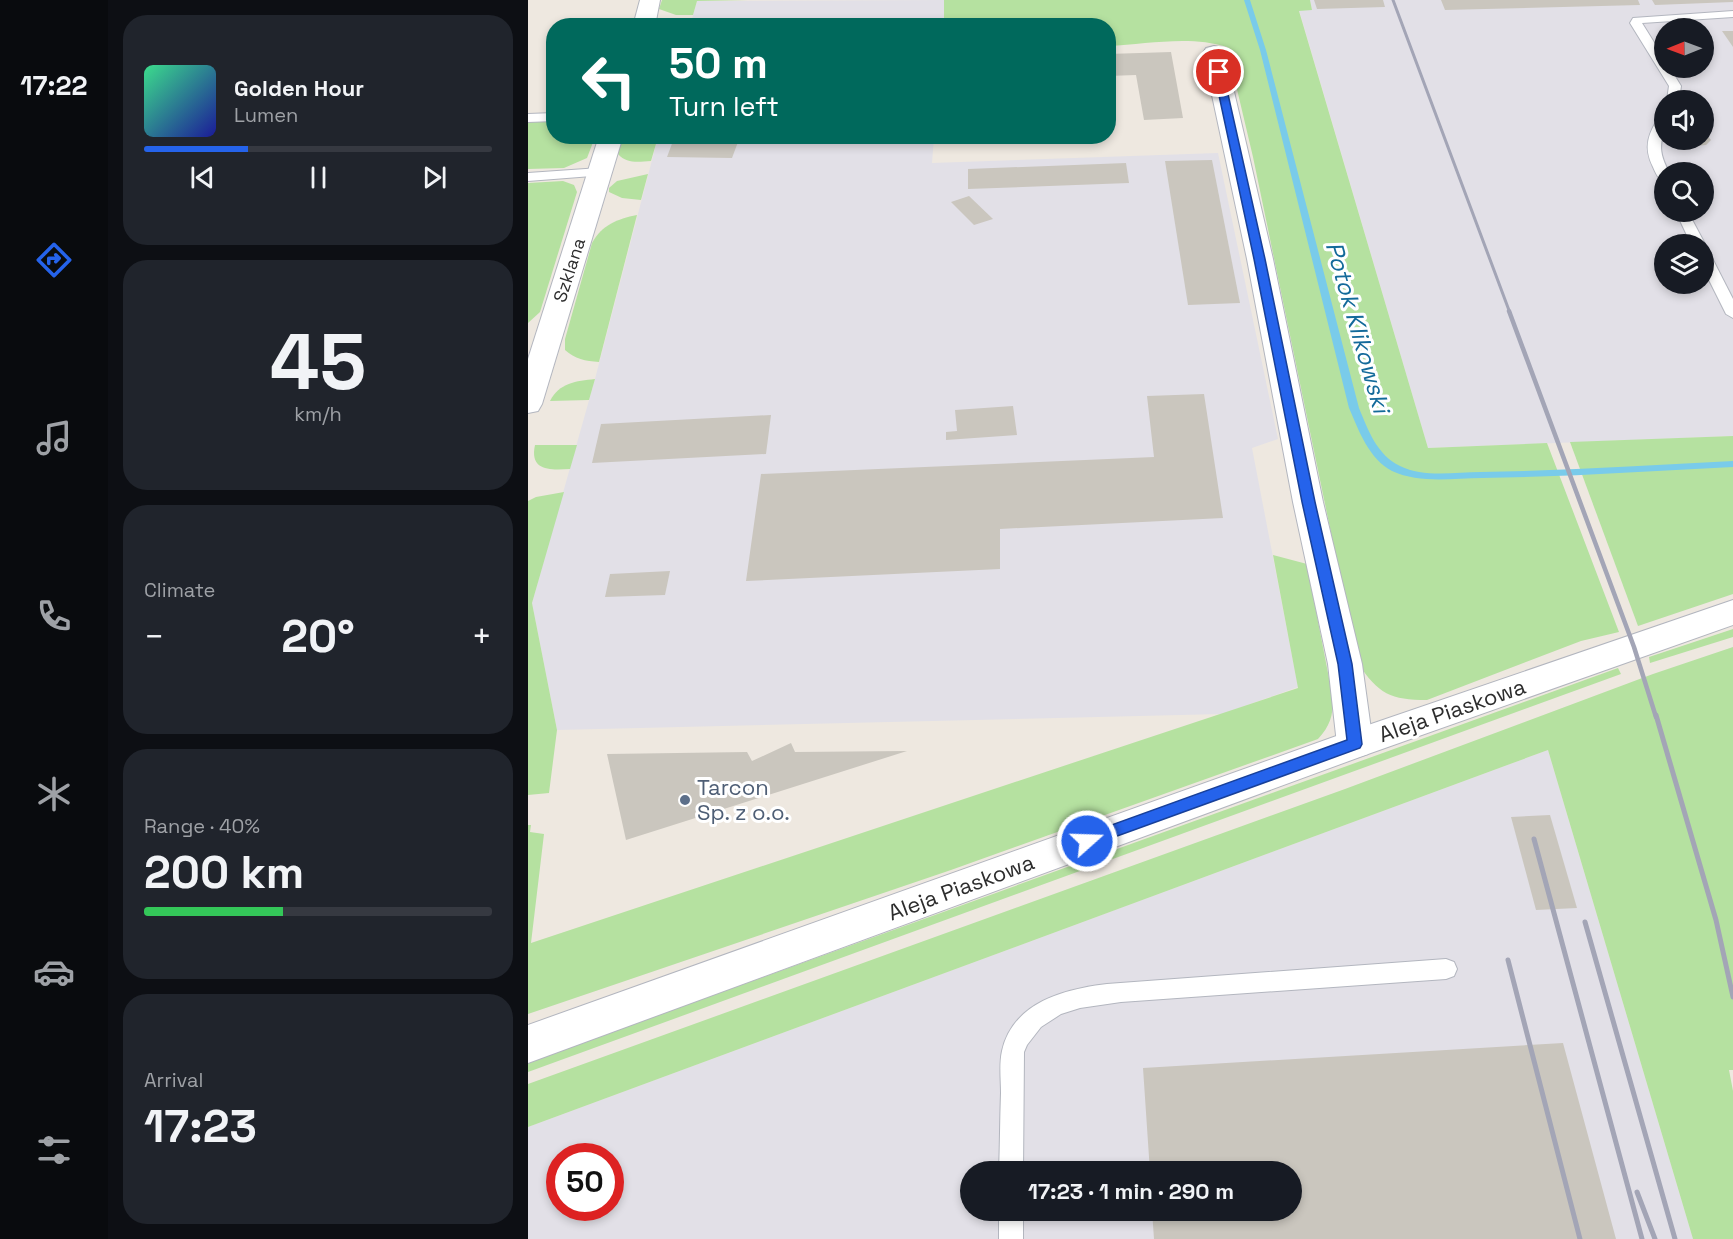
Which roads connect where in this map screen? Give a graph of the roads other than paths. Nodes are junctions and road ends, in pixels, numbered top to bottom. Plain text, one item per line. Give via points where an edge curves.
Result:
1 (650, 0) edge
2 (1733, 14) edge
3 (646, 18) edge
4 (1214, 53) dead end
5 (1674, 90) edge
6 (546, 117) edge
7 (528, 118) edge
8 (1654, 138) edge
9 (609, 144) edge
10 (1658, 162) edge
11 (600, 172) junction
12 (528, 177) edge
13 (1714, 276) edge
14 (1733, 314) edge
15 (536, 344) edge
16 (528, 404) edge
17 (1733, 612) edge
18 (1355, 744) junction
19 (1446, 969) dead end
20 (528, 1044) edge
21 (1011, 1161) edge
22 (1011, 1221) edge
23 (1011, 1239) edge

1 - 3 street
2 - 5 lane via 1637,20
4 - 18 street via 1345,664
6 - 7 lane
8 - 10 lane via 1653,152
9 - 11 street, Szklana
11 - 12 lane
11 - 15 street, Szklana
13 - 14 lane
15 - 16 street, Szklana
17 - 18 street, Aleja Piaskowa
18 - 20 street, Aleja Piaskowa
19 - 21 lane via 1211,984 1082,998 1053,1007 1018,1035 1013,1052
22 - 23 lane

